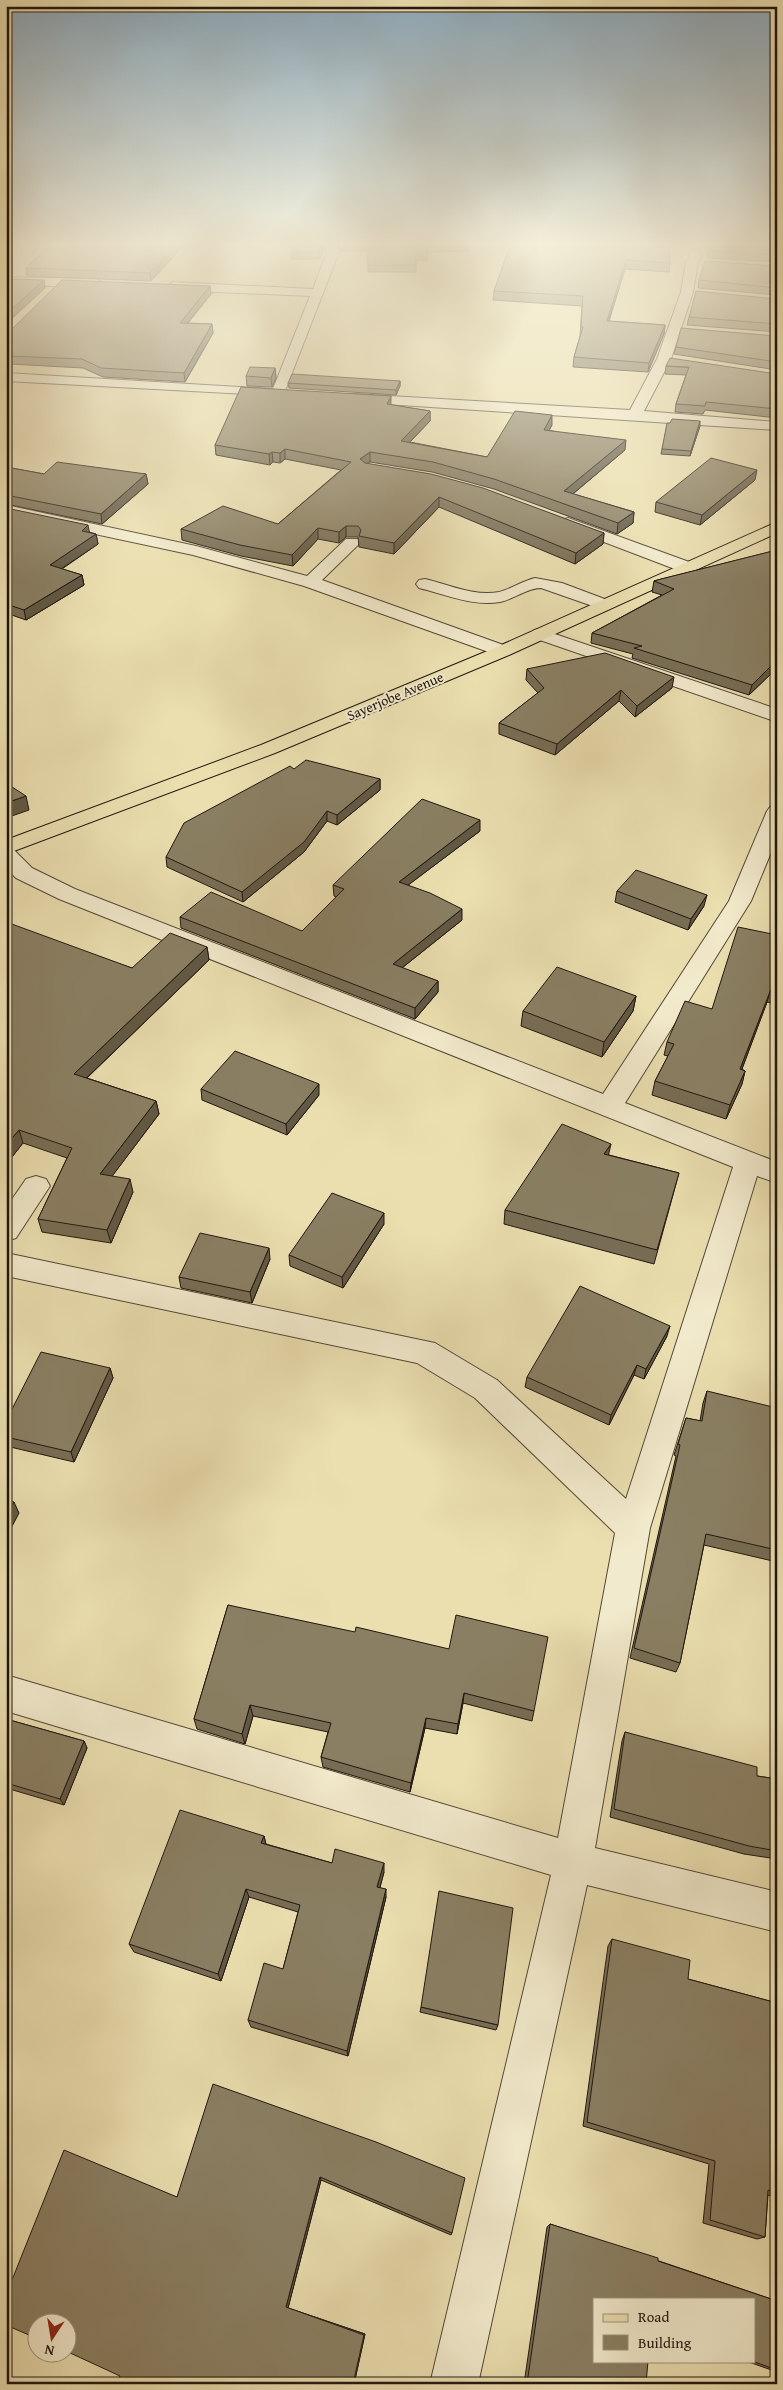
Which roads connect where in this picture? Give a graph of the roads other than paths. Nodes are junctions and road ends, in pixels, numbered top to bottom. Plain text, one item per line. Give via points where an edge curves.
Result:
1 (292, 358) edge
2 (669, 358) edge
3 (6, 377) edge
4 (278, 393) junction
5 (297, 395) edge
6 (337, 397) edge
7 (635, 415) junction
8 (777, 426) edge
9 (6, 510) edge
10 (553, 518) edge
11 (777, 528) edge
12 (352, 542) edge
13 (686, 567) junction
14 (310, 582) junction
15 (426, 584) dead end
16 (604, 605) junction
17 (540, 634) junction
18 (503, 651) junction
19 (777, 716) edge
20 (777, 811) edge
21 (6, 848) edge
22 (6, 855) edge
23 (15, 881) edge
24 (608, 1108) junction
25 (762, 1168) edge
26 (36, 1186) dead end
27 (6, 1230) edge
28 (6, 1264) edge
29 (633, 1528) junction
30 (6, 1693) edge
31 (573, 1862) junction
32 (777, 1912) edge
33 (454, 2384) edge

1 - 4 street
2 - 7 street
3 - 4 street
4 - 5 street
6 - 7 street
7 - 8 street
9 - 14 street via 196,551
10 - 13 street
11 - 13 main road, Sayerjobe Avenue
12 - 14 street
13 - 16 main road, Sayerjobe Avenue
14 - 18 street
15 - 16 street via 496,597 529,584 541,583
16 - 17 main road, Sayerjobe Avenue
17 - 18 main road, Sayerjobe Avenue
17 - 19 street
18 - 21 main road, Sayerjobe Avenue via 268,749
20 - 24 street via 740,900
22 - 23 street
23 - 24 street via 67,894
24 - 25 street
25 - 29 street
26 - 27 street
28 - 29 street via 424,1352 486,1389
29 - 31 street
30 - 31 street
31 - 32 street
31 - 33 street

